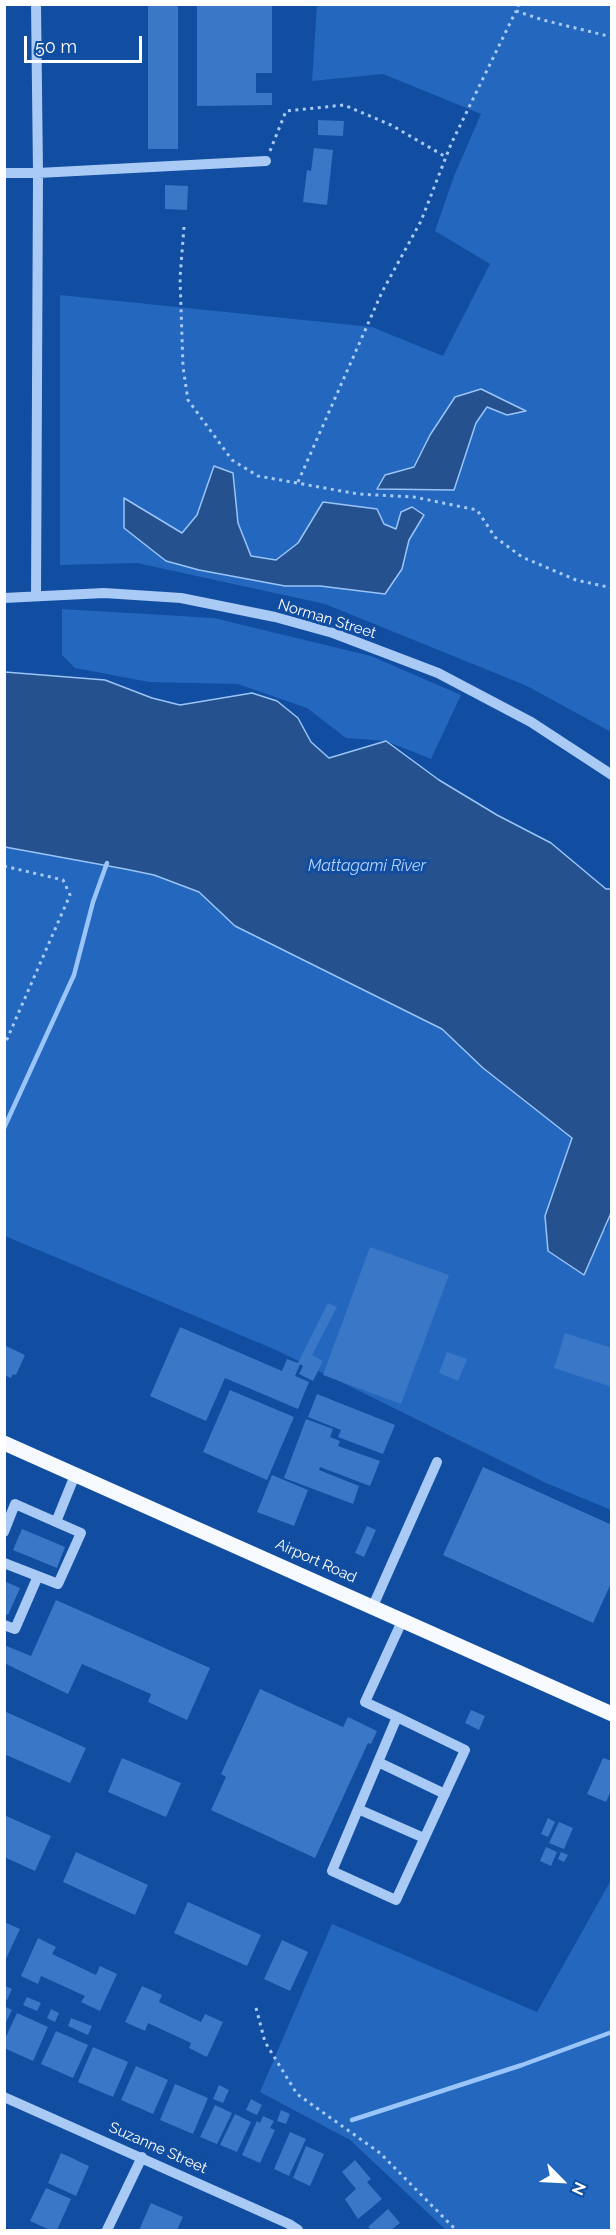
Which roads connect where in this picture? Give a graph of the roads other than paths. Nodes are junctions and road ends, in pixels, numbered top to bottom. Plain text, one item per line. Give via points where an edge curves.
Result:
1 (36, 4) edge
2 (266, 161) road end
3 (4, 173) edge
4 (38, 173) junction
5 (36, 596) junction
6 (4, 598) edge
7 (612, 775) edge
8 (5, 1443) edge
9 (436, 1462) dead end
10 (75, 1475) junction
11 (56, 1522) junction
12 (4, 1532) edge
13 (4, 1563) edge
14 (38, 1576) junction
15 (373, 1606) junction
16 (403, 1619) junction
17 (4, 1625) edge
18 (612, 1714) edge
19 (397, 1718) junction
20 (378, 1762) junction
21 (445, 1794) junction
22 (358, 1809) junction
23 (424, 1838) junction
24 (4, 2097) edge
25 (142, 2157) junction
26 (106, 2230) edge
27 (297, 2230) edge

1 - 4 street
2 - 4 street
3 - 4 street
4 - 5 street
5 - 6 street, Norman Street
5 - 7 street, Norman Street via 104,593 181,598 333,633 438,673 531,722
8 - 10 main road, Airport Road
9 - 15 street
10 - 11 street
10 - 15 main road, Airport Road
11 - 12 street via 15,1504
11 - 14 street via 81,1533 58,1584
13 - 14 street
14 - 17 street via 15,1629
15 - 16 main road, Airport Road
16 - 18 main road, Airport Road
16 - 19 street via 365,1702
19 - 20 street
19 - 21 street via 465,1749
20 - 21 street
20 - 22 street
21 - 23 street
22 - 23 street
22 - 23 street via 332,1871 396,1900
24 - 25 street, Suzanne Street
25 - 26 street
25 - 27 street, Suzanne Street

